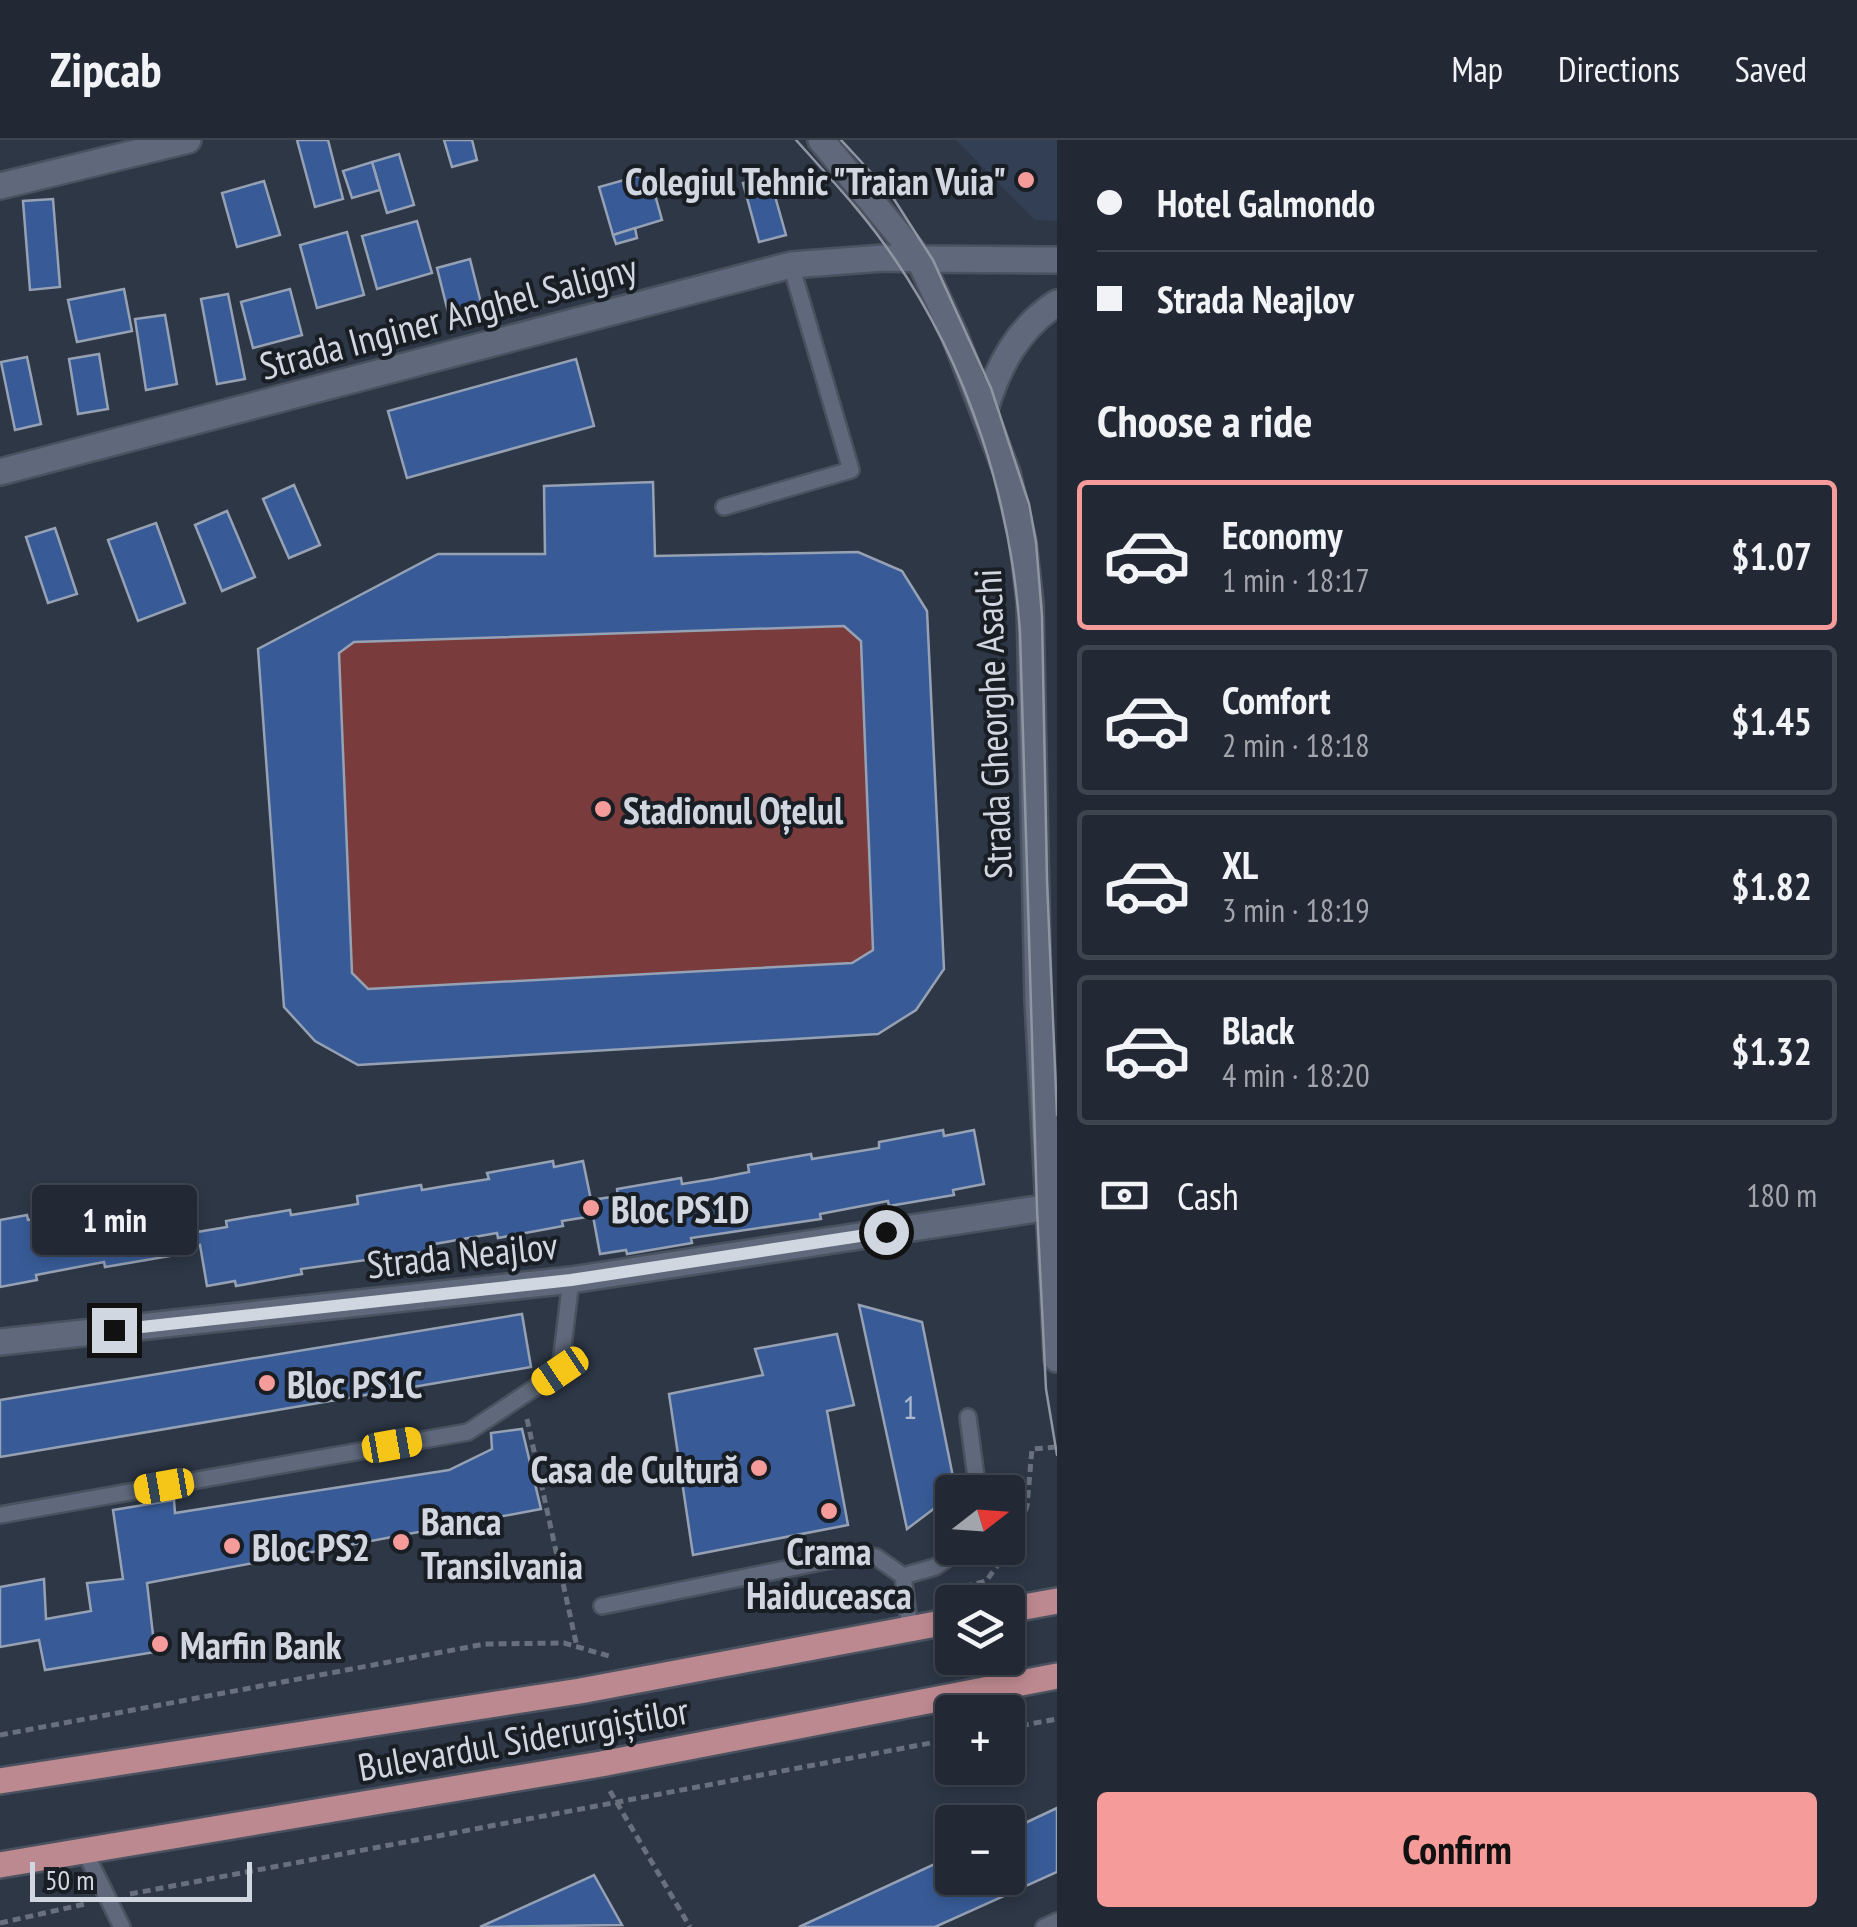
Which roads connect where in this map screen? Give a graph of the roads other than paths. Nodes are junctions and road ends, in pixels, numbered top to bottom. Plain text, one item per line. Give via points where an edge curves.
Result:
1 (188, 140) edge
2 (821, 140) edge
3 (0, 186) edge
4 (919, 260) junction
5 (1057, 260) edge
6 (791, 265) junction
7 (1057, 303) edge
8 (984, 408) junction
9 (0, 472) edge
10 (724, 506) dead end
11 (1048, 1211) junction
12 (571, 1280) junction
13 (0, 1342) edge
14 (1057, 1360) edge
15 (968, 1417) dead end
16 (976, 1475) edge
17 (0, 1515) edge
18 (938, 1565) edge
19 (902, 1576) junction
20 (1057, 1601) edge
21 (602, 1606) dead end
22 (1025, 1607) edge
23 (935, 1624) edge
24 (910, 1629) junction
25 (1051, 1673) edge
26 (0, 1781) edge
27 (84, 1850) junction
28 (0, 1865) edge
29 (1057, 1921) edge
30 (122, 1927) edge
31 (1044, 1927) edge

1 - 3 street
2 - 4 street, Strada Gheorghe Asachi
4 - 5 street, Strada Inginer Anghel Saligny
4 - 6 street, Strada Inginer Anghel Saligny
4 - 8 street, Strada Gheorghe Asachi
6 - 9 street, Strada Inginer Anghel Saligny
6 - 10 lane via 850,470
7 - 8 street via 1034,318 1010,351
8 - 11 street, Strada Gheorghe Asachi via 1007,473 1030,603
11 - 12 street, Strada Neajlov
11 - 14 street, Strada Gheorghe Asachi
12 - 13 street, Strada Neajlov
12 - 17 lane via 560,1371 468,1432
15 - 16 lane
18 - 19 lane
19 - 21 lane via 860,1554
19 - 24 lane
20 - 22 main road
23 - 24 main road, Bulevardul Siderurgiștilor
24 - 26 main road, Bulevardul Siderurgiștilor via 580,1691
25 - 27 main road, Bulevardul Siderurgiștilor via 600,1764
27 - 28 main road, Bulevardul Siderurgiștilor
27 - 30 lane
29 - 31 lane

